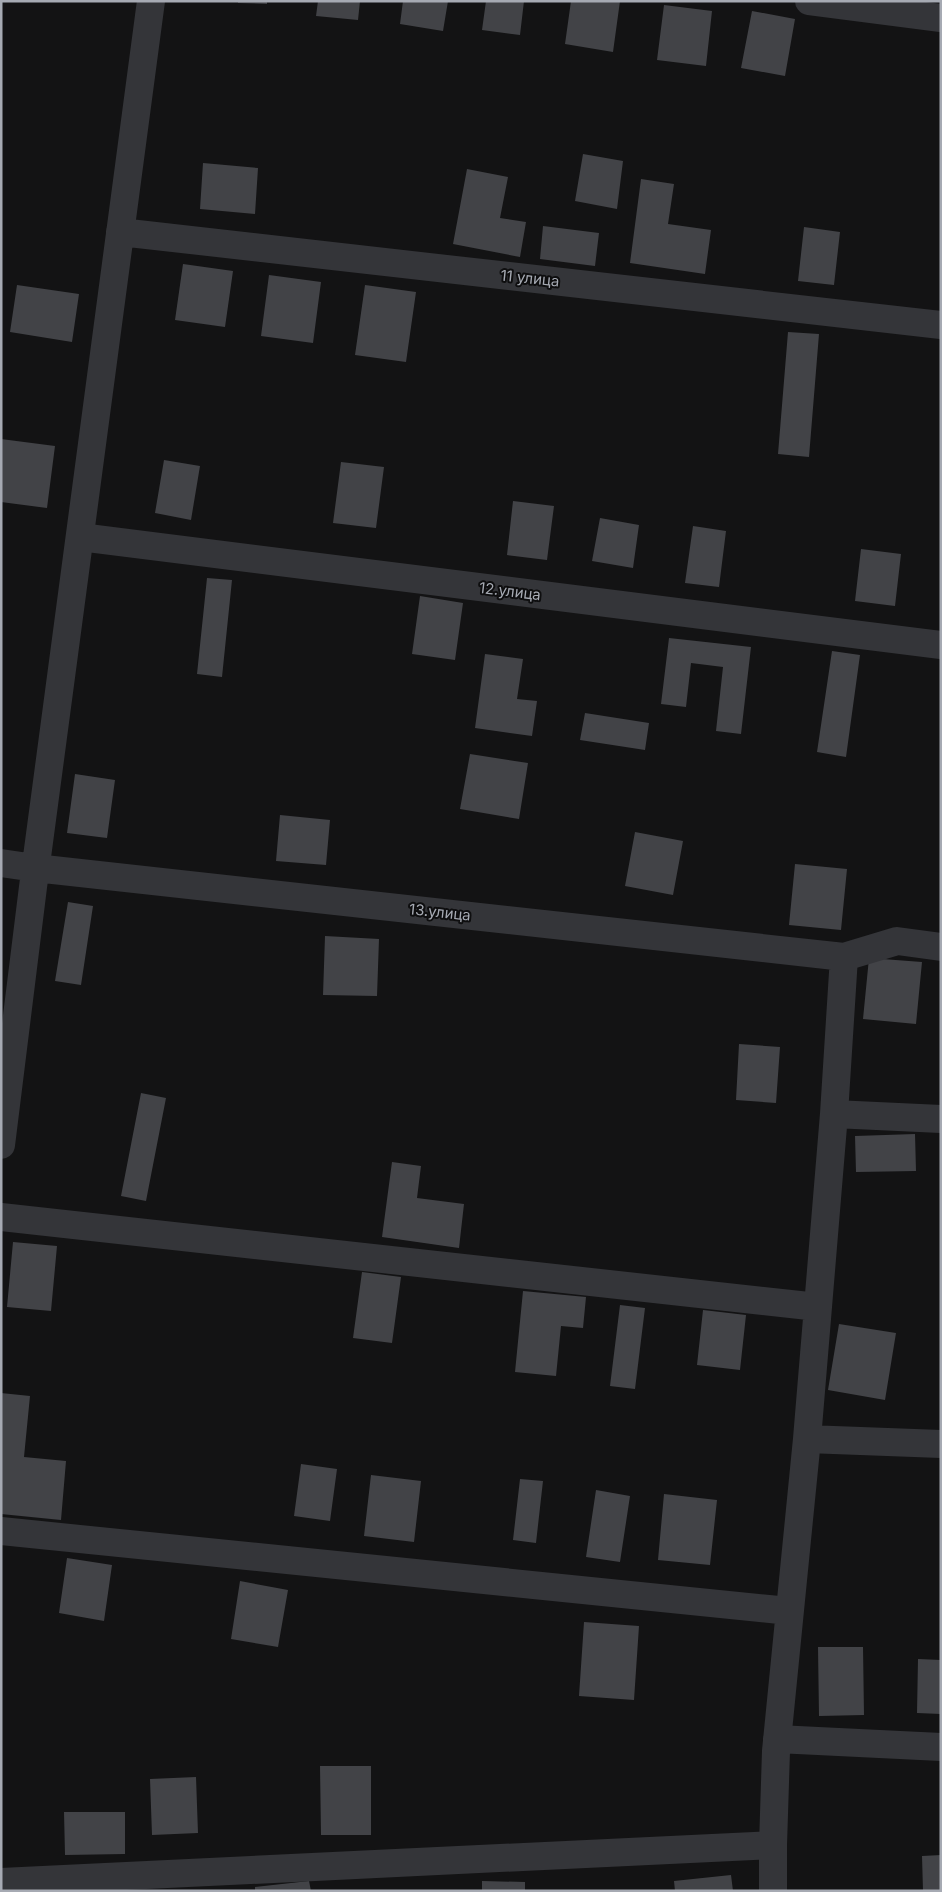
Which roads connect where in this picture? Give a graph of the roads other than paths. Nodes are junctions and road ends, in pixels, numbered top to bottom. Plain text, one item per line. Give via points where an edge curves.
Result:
1 (151, 1) edge
2 (809, 1) edge
3 (941, 18) edge
4 (120, 232) junction
5 (941, 325) edge
6 (80, 536) junction
7 (941, 645) edge
8 (1, 863) edge
9 (35, 868) junction
10 (941, 947) edge
11 (844, 957) junction
12 (834, 1114) junction
13 (941, 1119) edge
14 (1, 1145) edge
15 (1, 1217) edge
16 (818, 1307) junction
17 (807, 1439) junction
18 (941, 1444) edge
19 (1, 1532) edge
20 (789, 1612) junction
21 (777, 1739) junction
22 (941, 1747) edge
23 (773, 1845) junction
24 (1, 1882) edge
25 (773, 1891) edge

1 - 4 street
2 - 3 street
4 - 5 street, 11 улица
4 - 6 street
6 - 7 street, 12.улица
6 - 9 street
8 - 9 street, 13.улица
9 - 11 street, 13.улица
9 - 14 street
10 - 11 street via 897,941
11 - 12 street
12 - 13 street
12 - 16 street
15 - 16 street
16 - 17 street
17 - 18 street
17 - 20 street
19 - 20 street
20 - 21 street
21 - 22 street
21 - 23 street
23 - 24 street
23 - 25 street

